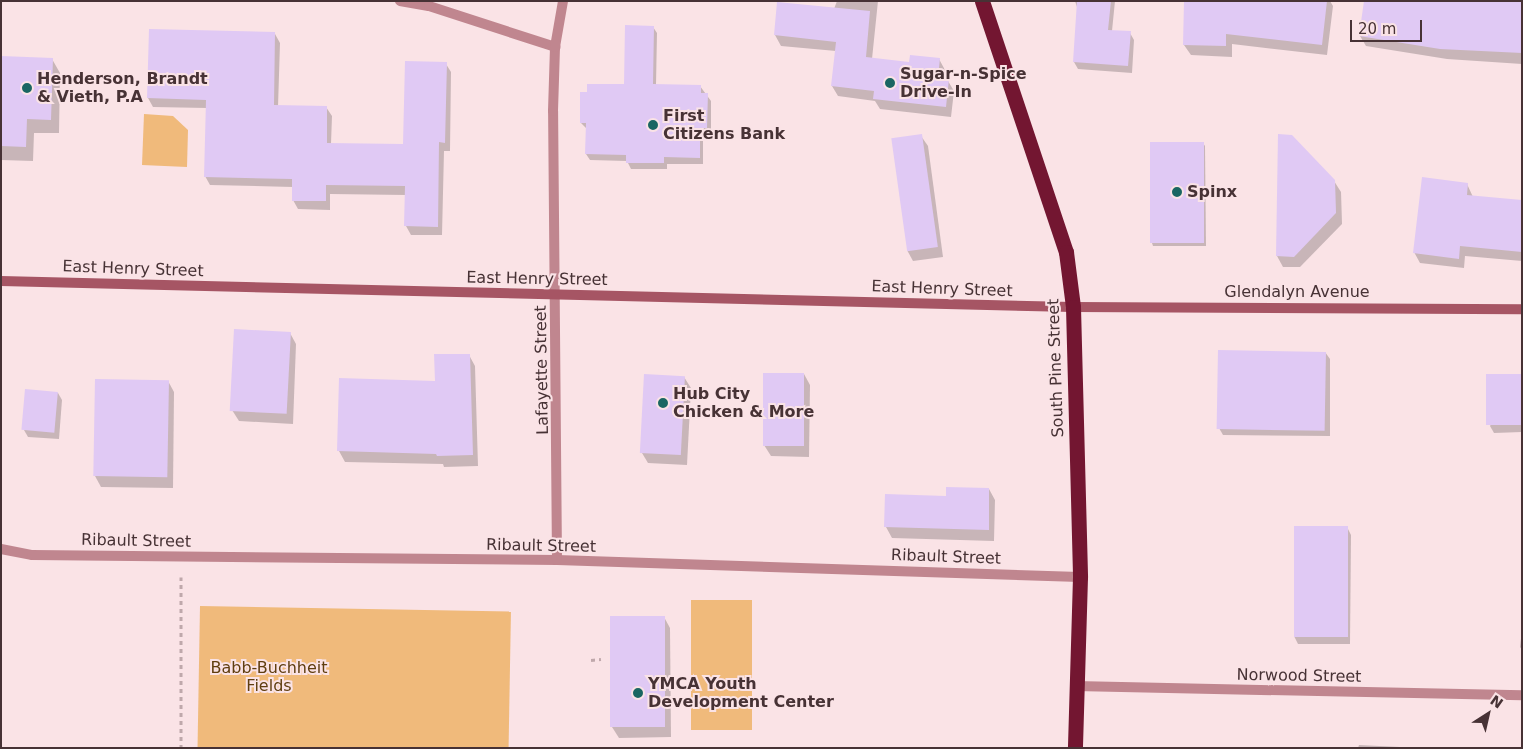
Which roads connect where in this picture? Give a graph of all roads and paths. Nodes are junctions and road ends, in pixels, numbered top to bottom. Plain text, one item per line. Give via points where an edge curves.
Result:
1 (400, 1) edge
2 (564, 1) edge
3 (982, 1) edge
4 (555, 47) junction
5 (1, 282) edge
6 (556, 294) junction
7 (1073, 307) junction
8 (1522, 309) edge
9 (1, 549) edge
10 (557, 560) junction
11 (181, 577) dead end
12 (1080, 577) junction
13 (602, 659) dead end
14 (591, 660) dead end
15 (1076, 686) junction
16 (1522, 695) edge
17 (182, 748) edge
18 (1075, 748) edge

1 - 4 street via 429,6
2 - 4 street, Lafayette Street
3 - 7 highway, South Pine Street via 1066,252
4 - 6 street, Lafayette Street
5 - 6 main road, East Henry Street
6 - 7 main road, East Henry Street
6 - 10 street, Lafayette Street
7 - 8 main road, Glendalyn Avenue
7 - 12 highway, South Pine Street
9 - 10 street, Ribault Street via 32,556
10 - 12 street, Ribault Street
11 - 17 path
12 - 15 highway, South Pine Street
13 - 14 path
15 - 16 street, Norwood Street
15 - 18 highway, South Pine Street

